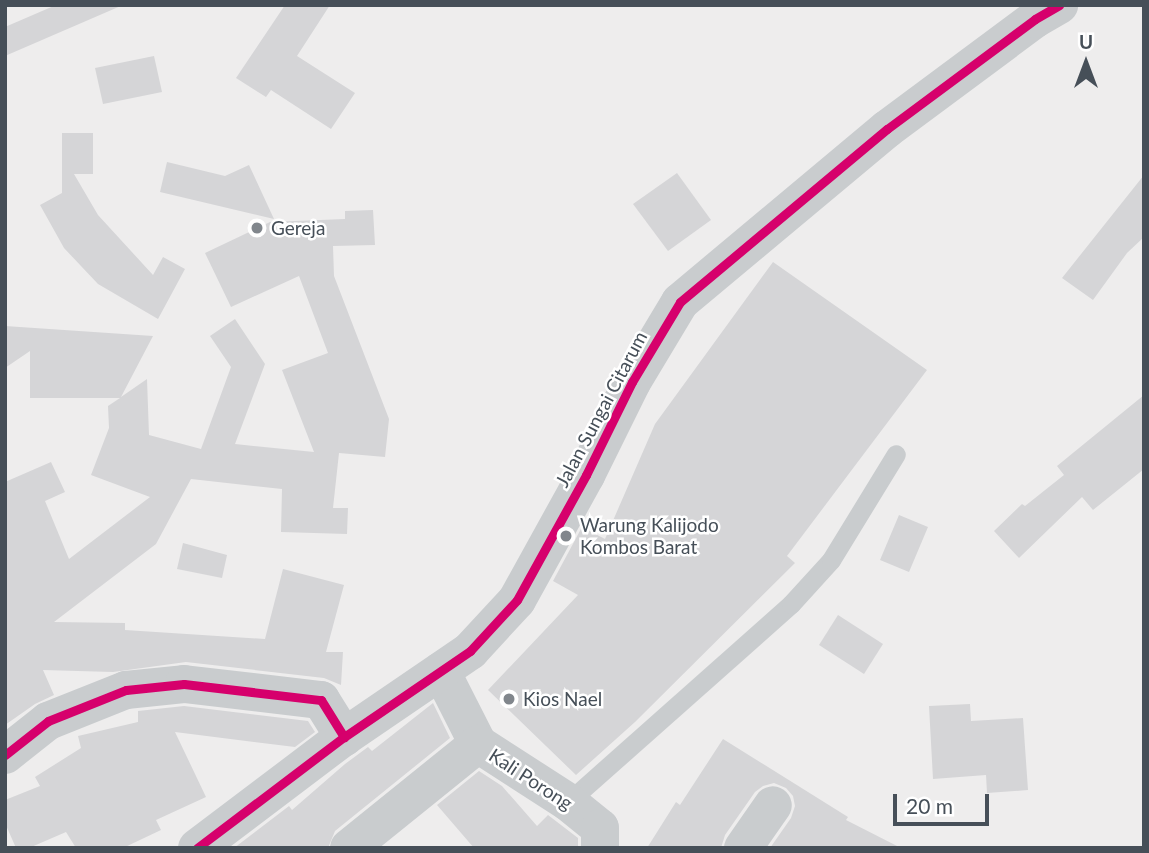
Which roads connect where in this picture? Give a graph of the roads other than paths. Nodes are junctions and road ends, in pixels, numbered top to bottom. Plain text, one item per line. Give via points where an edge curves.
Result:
1 (1059, 5) edge
2 (896, 454) dead end
3 (441, 671) junction
4 (344, 737) junction
5 (478, 744) junction
6 (5, 755) edge
7 (568, 802) junction
8 (773, 805) dead end
9 (197, 848) edge
10 (349, 848) edge
11 (600, 848) edge
12 (743, 848) edge

1 - 3 street, Jalan Sungai Citarum via 887,129 680,302 632,382 517,600 470,651
2 - 7 lane via 831,560 791,604
3 - 4 street, Jalan Sungai Citarum
3 - 5 street, Kali Porong
4 - 6 street via 321,701 184,684 126,690 48,721
4 - 9 street, Jalan Sungai Citarum
5 - 7 street, Kali Porong
5 - 10 street
7 - 11 street, Kali Porong via 600,828
8 - 12 street

